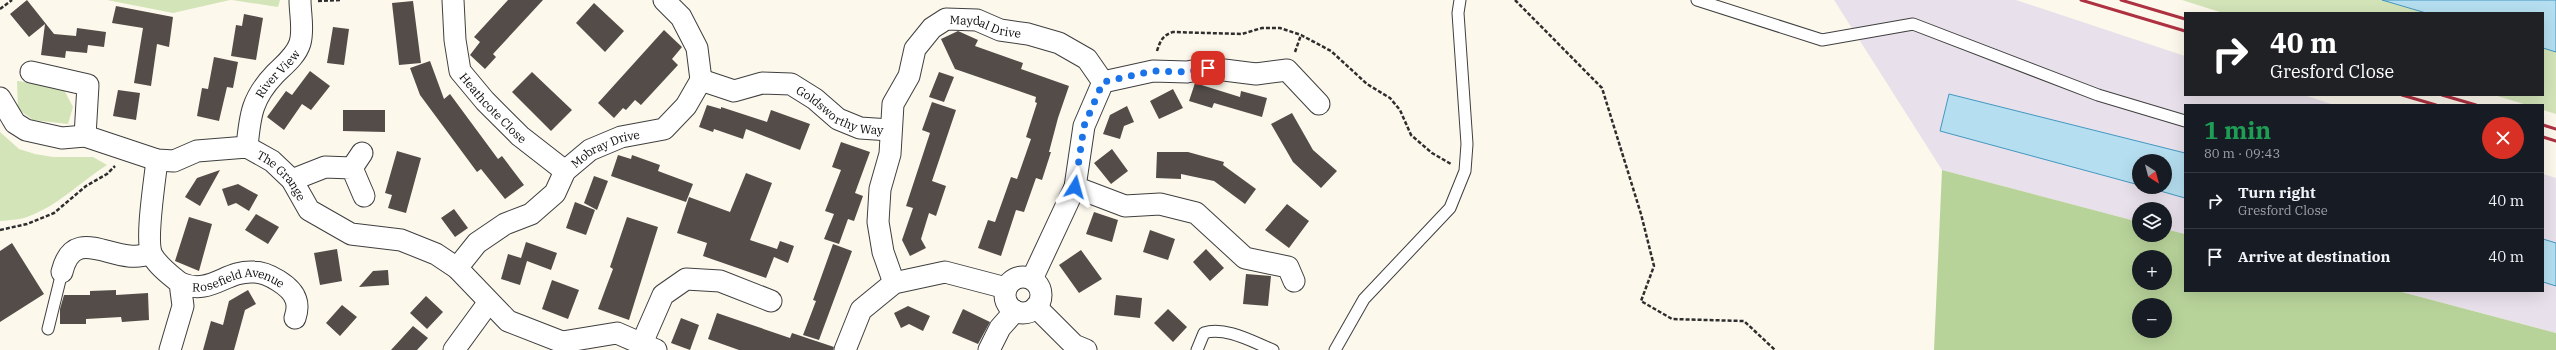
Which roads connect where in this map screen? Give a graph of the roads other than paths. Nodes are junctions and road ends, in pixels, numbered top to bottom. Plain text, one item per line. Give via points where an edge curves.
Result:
1 (300, 0) edge
2 (453, 0) edge
3 (665, 0) edge
4 (1460, 0) edge
5 (1698, 0) edge
6 (31, 72) dead end
7 (700, 80) junction
8 (1103, 82) junction
9 (0, 98) edge
10 (1319, 104) dead end
11 (2184, 121) edge
12 (890, 130) junction
13 (85, 136) junction
14 (247, 147) junction
15 (157, 160) junction
16 (565, 171) junction
17 (292, 180) junction
18 (1075, 187) junction
19 (364, 196) dead end
20 (151, 254) junction
21 (457, 268) junction
22 (62, 272) joint
23 (1032, 279) junction
24 (1294, 281) dead end
25 (180, 283) junction
26 (894, 283) junction
27 (1006, 288) junction
28 (771, 301) dead end
29 (489, 302) junction
30 (1036, 307) junction
31 (1015, 312) junction
32 (295, 318) dead end
33 (48, 329) dead end
34 (562, 346) edge
35 (649, 346) edge
36 (170, 350) edge
37 (454, 350) edge
38 (845, 350) edge
39 (989, 350) edge
40 (1086, 350) edge
41 (1197, 350) edge
42 (1273, 350) edge
43 (1335, 350) edge

1 - 14 street, River View via 300,43 295,53 257,97 250,113
2 - 16 street, Heathcote Close via 460,71 520,136
3 - 7 street via 681,17 697,48
4 - 43 lane via 1458,13 1467,144 1464,171 1450,208 1364,299
5 - 11 lane via 1822,40 1913,24 2098,95
6 - 13 street via 95,79
7 - 12 street, Goldsworthy Way via 734,91 762,83 792,84 838,119 860,128
7 - 16 street, Mobray Drive via 686,106 664,129 621,137 590,150
8 - 10 street via 1153,71 1187,72 1208,68 1256,74 1288,70
8 - 12 street, Maydal Drive via 1087,58 1059,43 1028,34 1000,30 977,20 946,19 932,28 915,49 909,76 893,104
8 - 18 street via 1084,126
9 - 13 street, The Grange via 15,123 26,130 62,138
12 - 26 street, Maydal Drive via 890,154 880,189 878,222 883,252
13 - 15 street, The Grange
14 - 15 street, The Grange via 197,151 174,161
14 - 17 street, The Grange via 272,161
15 - 20 street via 149,238
16 - 21 street, Mobray Drive via 555,193 531,214 505,224 477,243
17 - 19 street via 325,167 357,161
17 - 21 street, The Grange via 309,210 351,234 401,240 436,254
18 - 23 street
18 - 24 street via 1125,206 1160,204 1196,213 1245,258 1288,267
20 - 22 street via 131,256 99,248 79,248 69,253
20 - 25 street, Rosefield Avenue via 165,271
21 - 29 street, The Grange
22 - 33 lane
23 - 27 street via 1014,279
23 - 30 street via 1041,292
25 - 32 street, Rosefield Avenue via 198,288 245,273 267,275 290,290 296,298 298,306
25 - 36 street, Rosefield Avenue via 183,306
26 - 27 street via 945,272
26 - 38 street via 861,310
27 - 31 street via 1007,304
28 - 35 street via 720,281 686,279 663,296
29 - 34 street, The Grange via 508,321
29 - 37 street
30 - 31 street via 1026,313
30 - 40 street via 1074,345
31 - 39 street via 1000,328
34 - 35 street, The Grange via 617,333
41 - 42 lane via 1204,333 1212,330

